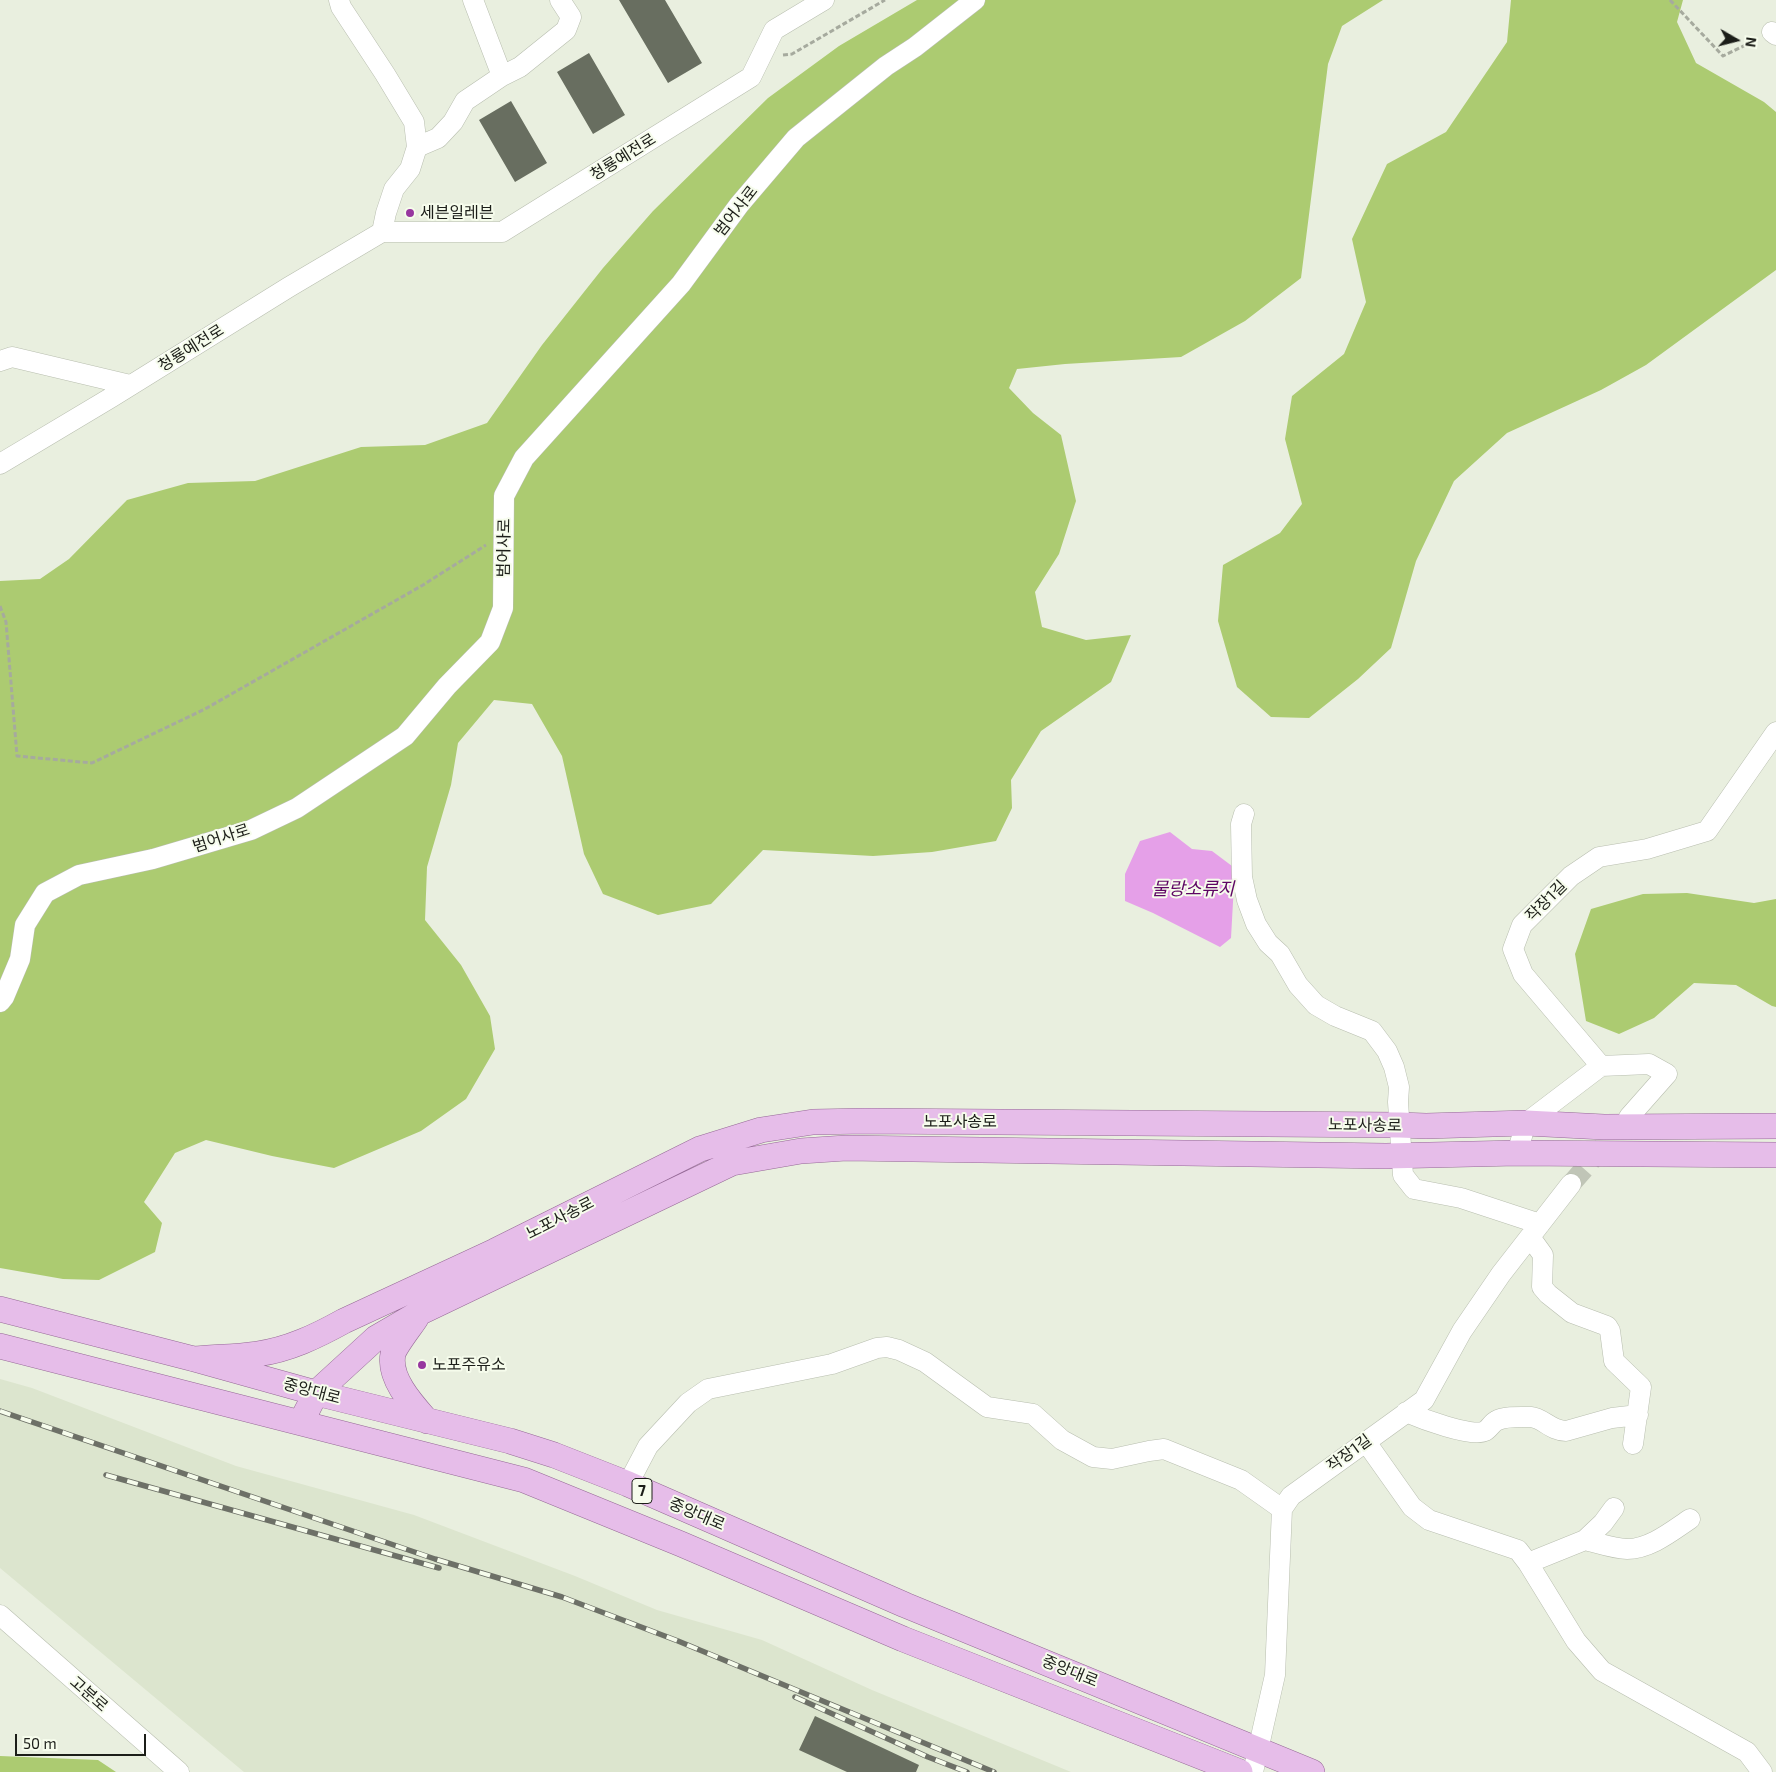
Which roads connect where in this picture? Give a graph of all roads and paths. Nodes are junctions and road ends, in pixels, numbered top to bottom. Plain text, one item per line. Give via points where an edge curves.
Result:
1 (339, 0) edge
2 (473, 0) edge
3 (560, 0) edge
4 (824, 0) edge
5 (885, 0) edge
6 (975, 0) edge
7 (1670, 0) edge
8 (1774, 34) edge
9 (761, 58) junction
10 (502, 76) junction
11 (417, 146) junction
12 (382, 232) junction
13 (6, 359) edge
14 (130, 385) junction
15 (0, 464) edge
16 (504, 533) junction
17 (0, 606) edge
18 (1776, 732) edge
19 (1244, 814) dead end
20 (0, 1002) edge
21 (1601, 1066) junction
22 (1629, 1117) dead end
23 (1526, 1123) junction
24 (1400, 1125) junction
25 (1776, 1126) edge
26 (1517, 1153) junction
27 (1401, 1155) junction
28 (1776, 1155) edge
29 (1571, 1184) tunnel mouth
30 (1535, 1230) junction
31 (0, 1308) edge
32 (419, 1313) junction
33 (0, 1346) edge
34 (194, 1359) junction
35 (316, 1393) junction
36 (1406, 1412) junction
37 (1638, 1415) junction
38 (426, 1421) junction
39 (301, 1422) junction
40 (1366, 1442) junction
41 (1633, 1444) dead end
42 (628, 1484) junction
43 (1614, 1508) dead end
44 (1282, 1510) junction
45 (1690, 1519) dead end
46 (1585, 1540) junction
47 (1528, 1563) junction
48 (0, 1615) edge
49 (1256, 1761) edge
50 (179, 1772) edge
51 (1240, 1772) edge
52 (1312, 1772) edge
53 (1762, 1772) edge

1 - 11 street via 414,122
2 - 10 street
3 - 10 street via 571,17 566,30 520,67
4 - 9 street, 청룡예전로 via 774,30
5 - 9 path via 792,54
6 - 16 street, 범어사로 via 796,138 739,205 681,284 524,458 504,496
7 - 8 path via 1723,56
9 - 12 street, 청룡예전로 via 751,77 502,232
10 - 11 street via 465,101 453,122 438,138
11 - 12 street via 410,169 394,190
12 - 14 street, 청룡예전로
13 - 14 street
14 - 15 street, 청룡예전로
16 - 17 path via 423,585 204,709 92,763 17,756 6,622
16 - 20 street, 범어사로 via 503,608 490,642 405,736 297,808 251,830 153,859 79,875 45,892 26,925 20,959
18 - 21 street, 작장1길 via 1707,831 1647,849 1599,856 1571,876 1522,925 1513,949 1523,974
19 - 24 street via 1241,824 1242,877 1256,924 1280,954 1298,985 1316,1005 1372,1030 1387,1050 1399,1086
21 - 22 street via 1649,1064 1667,1074
21 - 23 street
23 - 24 main road, 노포사송로
23 - 25 main road, 노포사송로 via 1604,1127
23 - 26 street
24 - 27 street
24 - 34 main road, 노포사송로 via 865,1121 813,1122 761,1130 700,1149 322,1333 257,1354
26 - 27 main road, 노포사송로
26 - 28 main road, 노포사송로
27 - 30 street via 1403,1176 1414,1189 1461,1198
27 - 32 main road, 노포사송로 via 846,1148 792,1153 732,1163
29 - 30 street, 작장1길
30 - 36 street, 작장1길 via 1462,1330 1424,1400
30 - 37 street via 1543,1255 1542,1287 1572,1313 1607,1326 1614,1361 1641,1386
31 - 34 main road, 중앙대로 / 7
32 - 35 main road, 노포사송로 via 376,1338
32 - 38 main road via 393,1353 394,1369 403,1394
33 - 39 main road, 중앙대로 / 7
34 - 35 main road, 중앙대로 / 7
35 - 38 main road, 중앙대로 / 7
35 - 39 main road, 노포사송로
36 - 37 street via 1445,1426 1478,1433 1497,1420 1516,1417 1534,1417 1558,1431 1566,1431 1612,1418
36 - 40 street, 작장1길
37 - 41 street
38 - 42 main road, 중앙대로 / 7 via 510,1441
39 - 51 main road, 중앙대로 / 7 via 524,1480 903,1639
40 - 44 street, 작장1길 via 1291,1496
40 - 47 street via 1412,1507 1429,1520 1518,1550
42 - 44 street via 648,1446 688,1403 708,1389 832,1364 887,1347 925,1362 987,1407 1033,1414 1062,1440 1093,1457 1112,1459 1164,1449 1241,1480
42 - 49 main road, 중앙대로 / 7
43 - 46 street
44 - 49 street via 1275,1675
45 - 46 street via 1664,1536 1627,1549
46 - 47 street
47 - 53 street via 1576,1640 1602,1671 1747,1752
48 - 50 street, 고분로
49 - 52 main road, 중앙대로 / 7

